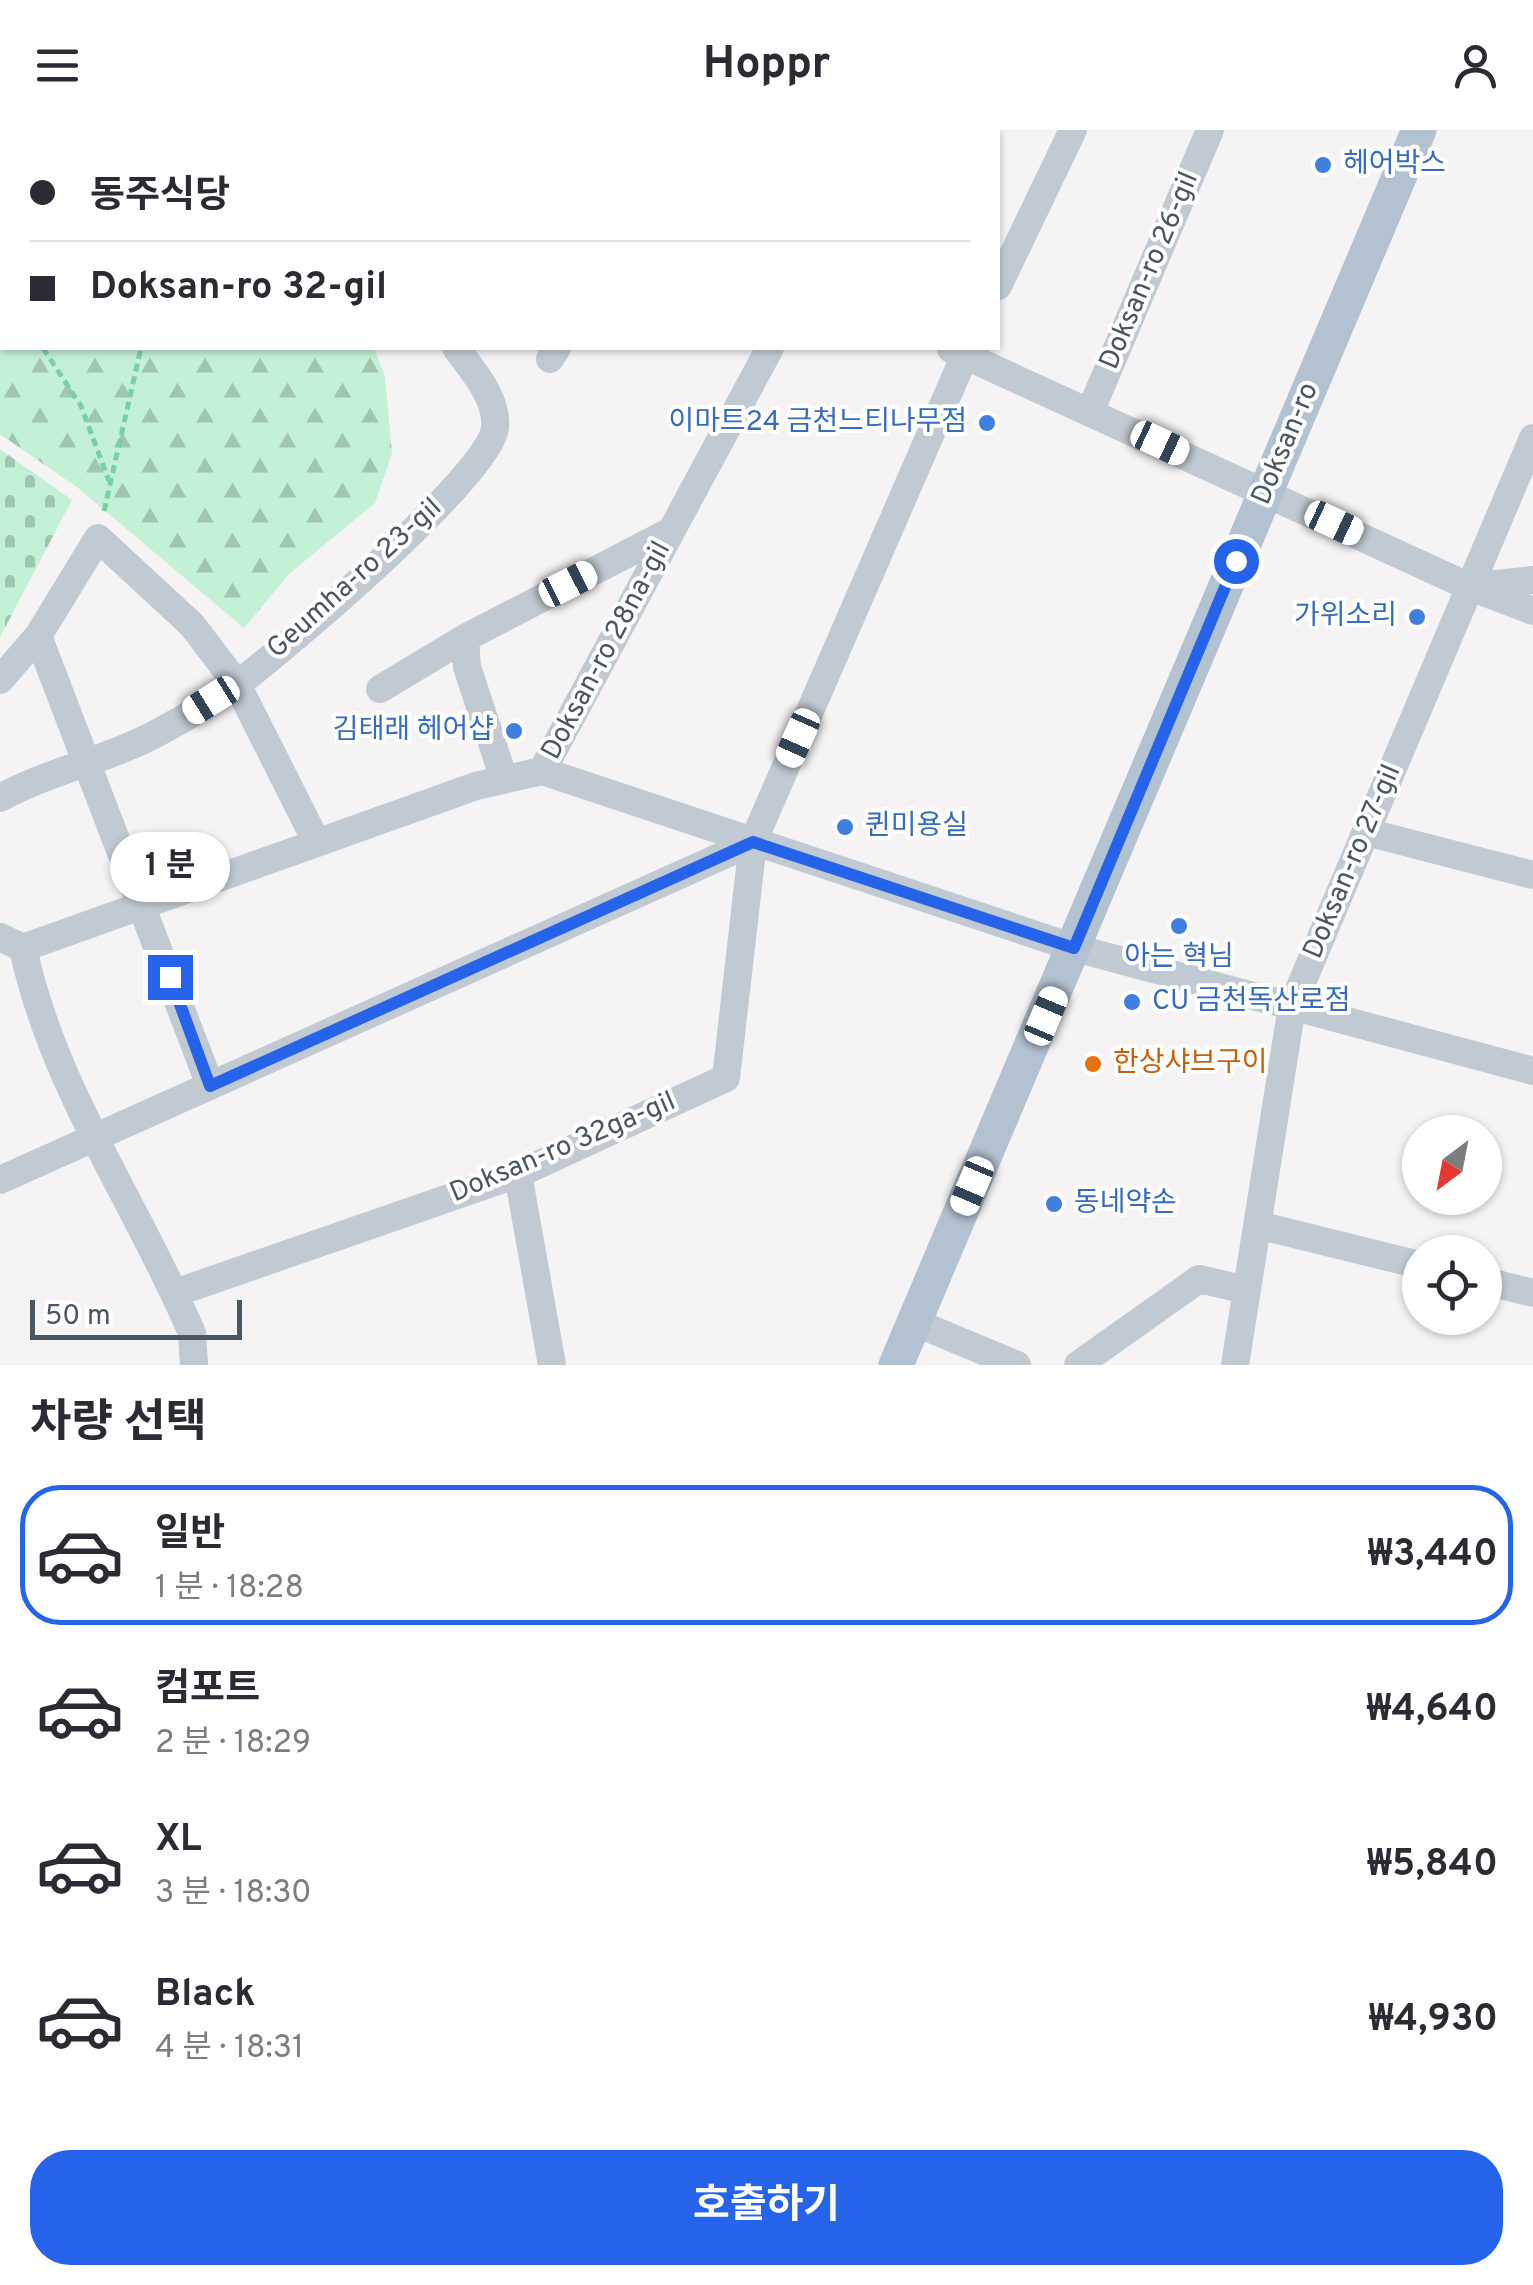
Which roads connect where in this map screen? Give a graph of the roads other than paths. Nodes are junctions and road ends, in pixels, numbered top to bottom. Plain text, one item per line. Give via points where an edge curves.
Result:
1 (1073, 130) edge
2 (1210, 130) edge
3 (1419, 130) edge
4 (1000, 282) edge
5 (457, 350) edge
6 (769, 350) edge
7 (960, 350) edge
8 (1090, 412) junction
9 (1533, 438) edge
10 (1266, 491) junction
11 (671, 531) junction
12 (1533, 580) edge
13 (1470, 586) junction
14 (1533, 611) edge
15 (38, 636) junction
16 (465, 638) junction
17 (0, 680) edge
18 (237, 684) junction
19 (380, 689) dead end
20 (86, 764) junction
21 (542, 771) junction
22 (504, 779) junction
23 (0, 798) edge
24 (1366, 832) junction
25 (317, 842) junction
26 (753, 842) junction
27 (1533, 875) edge
28 (143, 905) junction
29 (12, 942) edge
30 (1074, 948) junction
31 (1292, 1006) junction
32 (1533, 1071) edge
33 (210, 1086) junction
34 (93, 1138) junction
35 (518, 1174) junction
36 (0, 1180) edge
37 (1258, 1224) junction
38 (1402, 1260) edge
39 (1502, 1285) edge
40 (1247, 1290) junction
41 (175, 1293) junction
42 (1533, 1293) edge
43 (914, 1322) junction
44 (194, 1365) edge
45 (552, 1365) edge
46 (896, 1365) edge
47 (1017, 1365) edge
48 (1078, 1365) edge
49 (1235, 1365) edge

1 - 4 street
2 - 8 street, Doksan-ro 26-gil
3 - 10 main road, Doksan-ro
5 - 18 street, Geumha-ro 23-gil via 490,400 490,447 317,618
6 - 11 street, Doksan-ro 28na-gil
7 - 8 street
7 - 26 street
8 - 10 street
9 - 13 street, Doksan-ro 27-gil
10 - 13 street
10 - 30 main road, Doksan-ro
11 - 16 street, Doksan-ro 28na-gil
11 - 21 street, Doksan-ro 28na-gil
12 - 13 street
13 - 14 street
13 - 24 street, Doksan-ro 27-gil
15 - 17 street
15 - 18 street via 98,538 192,625
15 - 20 street
16 - 19 street, Doksan-ro 28na-gil
16 - 22 street via 467,668
18 - 20 street, Geumha-ro 23-gil via 159,732
18 - 25 street
20 - 23 street, Geumha-ro 23-gil
20 - 28 street
21 - 22 street
21 - 26 street
22 - 25 street
24 - 27 street
24 - 31 street, Doksan-ro 27-gil
25 - 28 street
26 - 30 street
26 - 33 street
26 - 35 street, Doksan-ro 32ga-gil via 726,1078
28 - 29 street
28 - 33 street
29 - 34 street
30 - 31 street
30 - 43 main road, Doksan-ro
31 - 32 street
31 - 37 street, Doksan-ro 27-gil
33 - 34 street
34 - 36 street
34 - 41 street
35 - 41 street, Doksan-ro 32ga-gil
35 - 45 street
37 - 38 street
37 - 40 street, Doksan-ro 27-gil
39 - 42 street
40 - 48 street via 1198,1278
40 - 49 street, Doksan-ro 27-gil
41 - 44 street via 192,1333
43 - 46 main road, Doksan-ro
43 - 47 street

